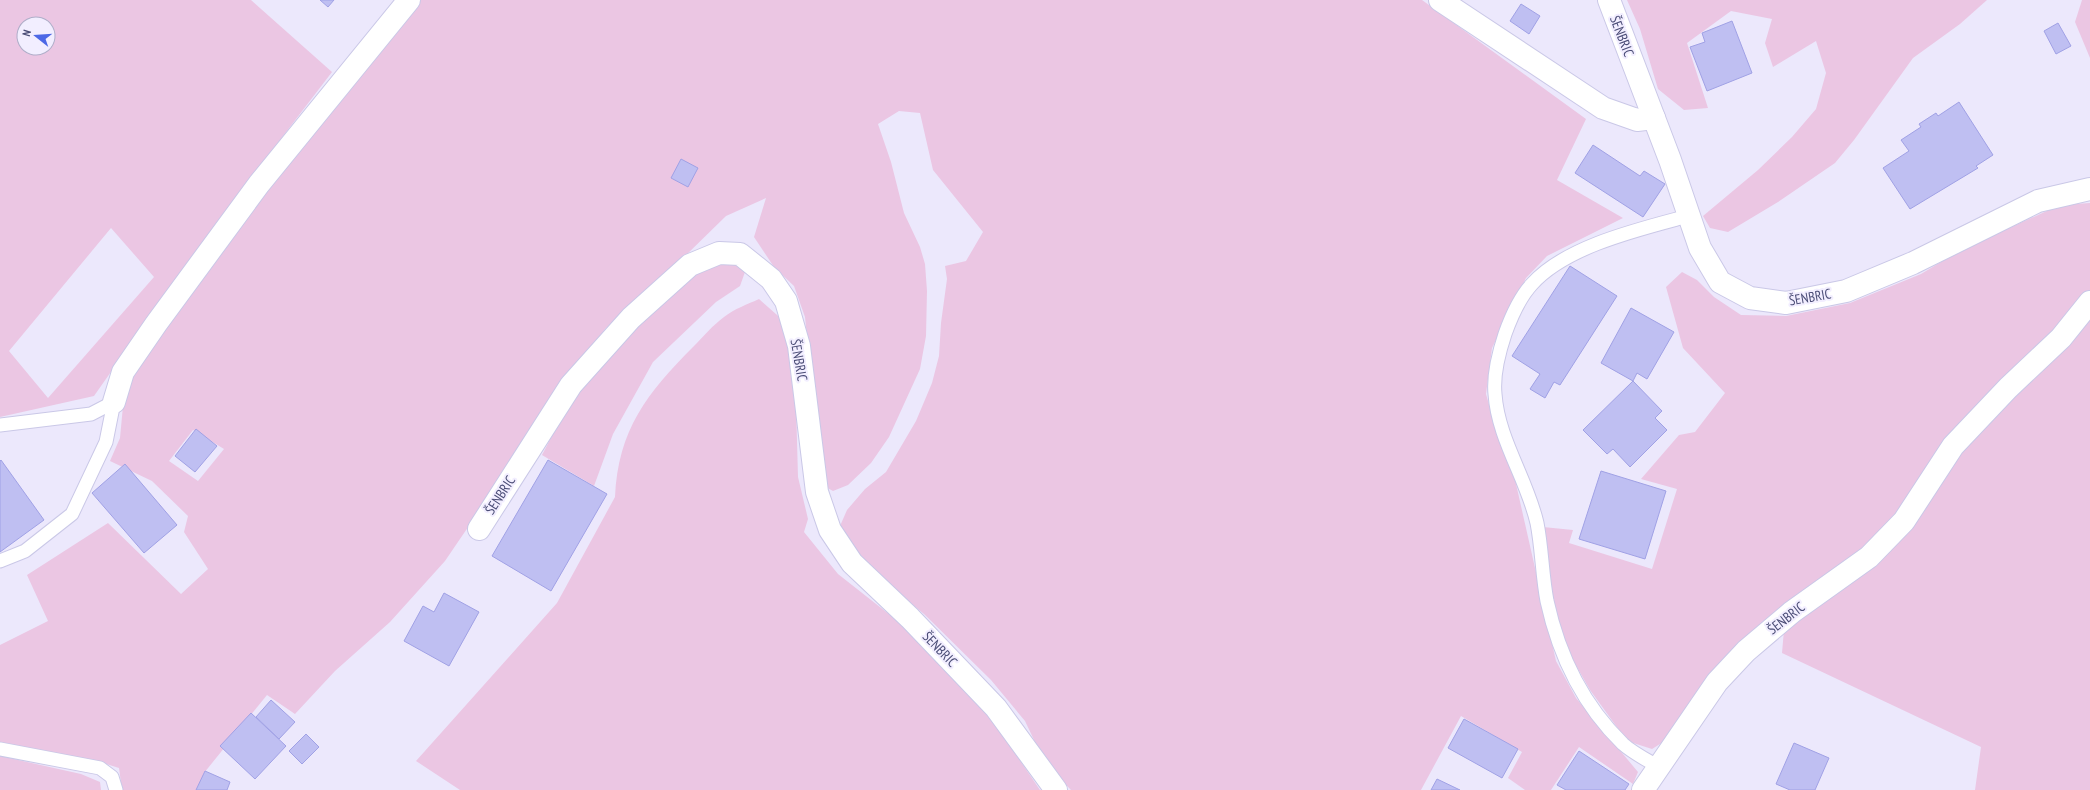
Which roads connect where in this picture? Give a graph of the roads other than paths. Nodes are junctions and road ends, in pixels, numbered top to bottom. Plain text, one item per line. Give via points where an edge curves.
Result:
1 (409, 0) edge
2 (1440, 0) edge
3 (1609, 0) edge
4 (1654, 118) junction
5 (2090, 189) edge
6 (1688, 216) junction
7 (2090, 302) edge
8 (114, 402) junction
9 (0, 425) edge
10 (478, 529) dead end
11 (0, 561) edge
12 (0, 749) edge
13 (1658, 768) junction
14 (116, 790) edge
15 (1056, 790) edge
16 (1643, 790) edge

1 - 8 street via 260,184 165,312 123,372
2 - 4 street via 1603,108 1637,120
3 - 4 street, ŠENBRIC
4 - 6 street, ŠENBRIC
5 - 6 street, ŠENBRIC via 2038,201 1913,263 1846,291 1786,302 1750,298 1720,282 1700,248
6 - 13 lane via 1626,233 1575,254 1548,270 1531,285 1511,318 1498,353 1495,393 1502,426 1536,522 1548,601 1564,659 1583,696 1624,745
7 - 13 street, ŠENBRIC via 2061,338 2008,388 1953,446 1904,521 1869,558 1792,612 1746,650 1717,682
8 - 9 lane via 90,414
8 - 11 lane via 106,442 72,514 25,551
10 - 15 street, ŠENBRIC via 571,385 631,318 690,264 719,253 740,254 771,279 786,301 799,346 817,492 830,530 852,563 910,618 996,708
12 - 14 lane via 100,768 112,778
13 - 16 street, ŠENBRIC

